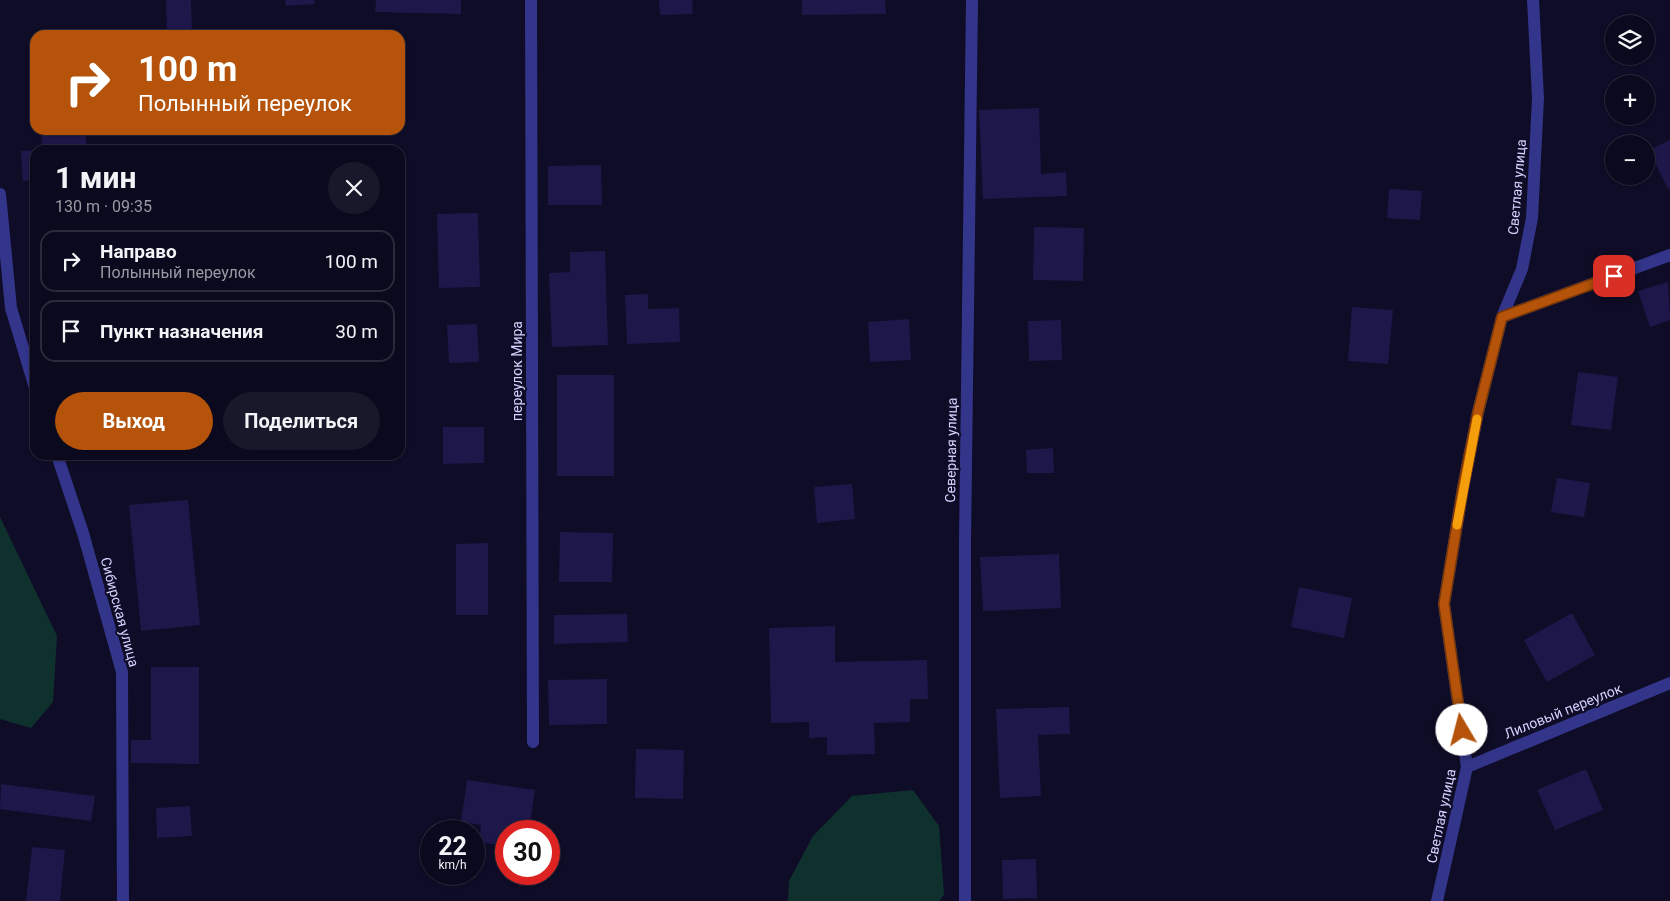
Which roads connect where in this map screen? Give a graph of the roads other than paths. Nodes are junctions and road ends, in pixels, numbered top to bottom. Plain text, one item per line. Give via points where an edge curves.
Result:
1 (531, 0) edge
2 (972, 0) edge
3 (1533, 0) edge
4 (0, 194) edge
5 (1670, 255) edge
6 (1502, 317) junction
7 (30, 371) edge
8 (59, 460) edge
9 (1670, 683) edge
10 (534, 742) dead end
11 (1467, 767) junction
12 (123, 901) edge
13 (965, 901) edge
14 (1437, 901) edge

1 - 10 street, переулок Мира
2 - 13 street, Северная улица via 965,541
3 - 6 street, Светлая улица via 1538,98 1532,218 1522,270
4 - 7 street via 11,308
5 - 6 street
6 - 11 street, Светлая улица via 1478,412 1444,604
8 - 12 street, Сибирская улица via 122,672
9 - 11 street, Лиловый переулок
11 - 14 street, Светлая улица

